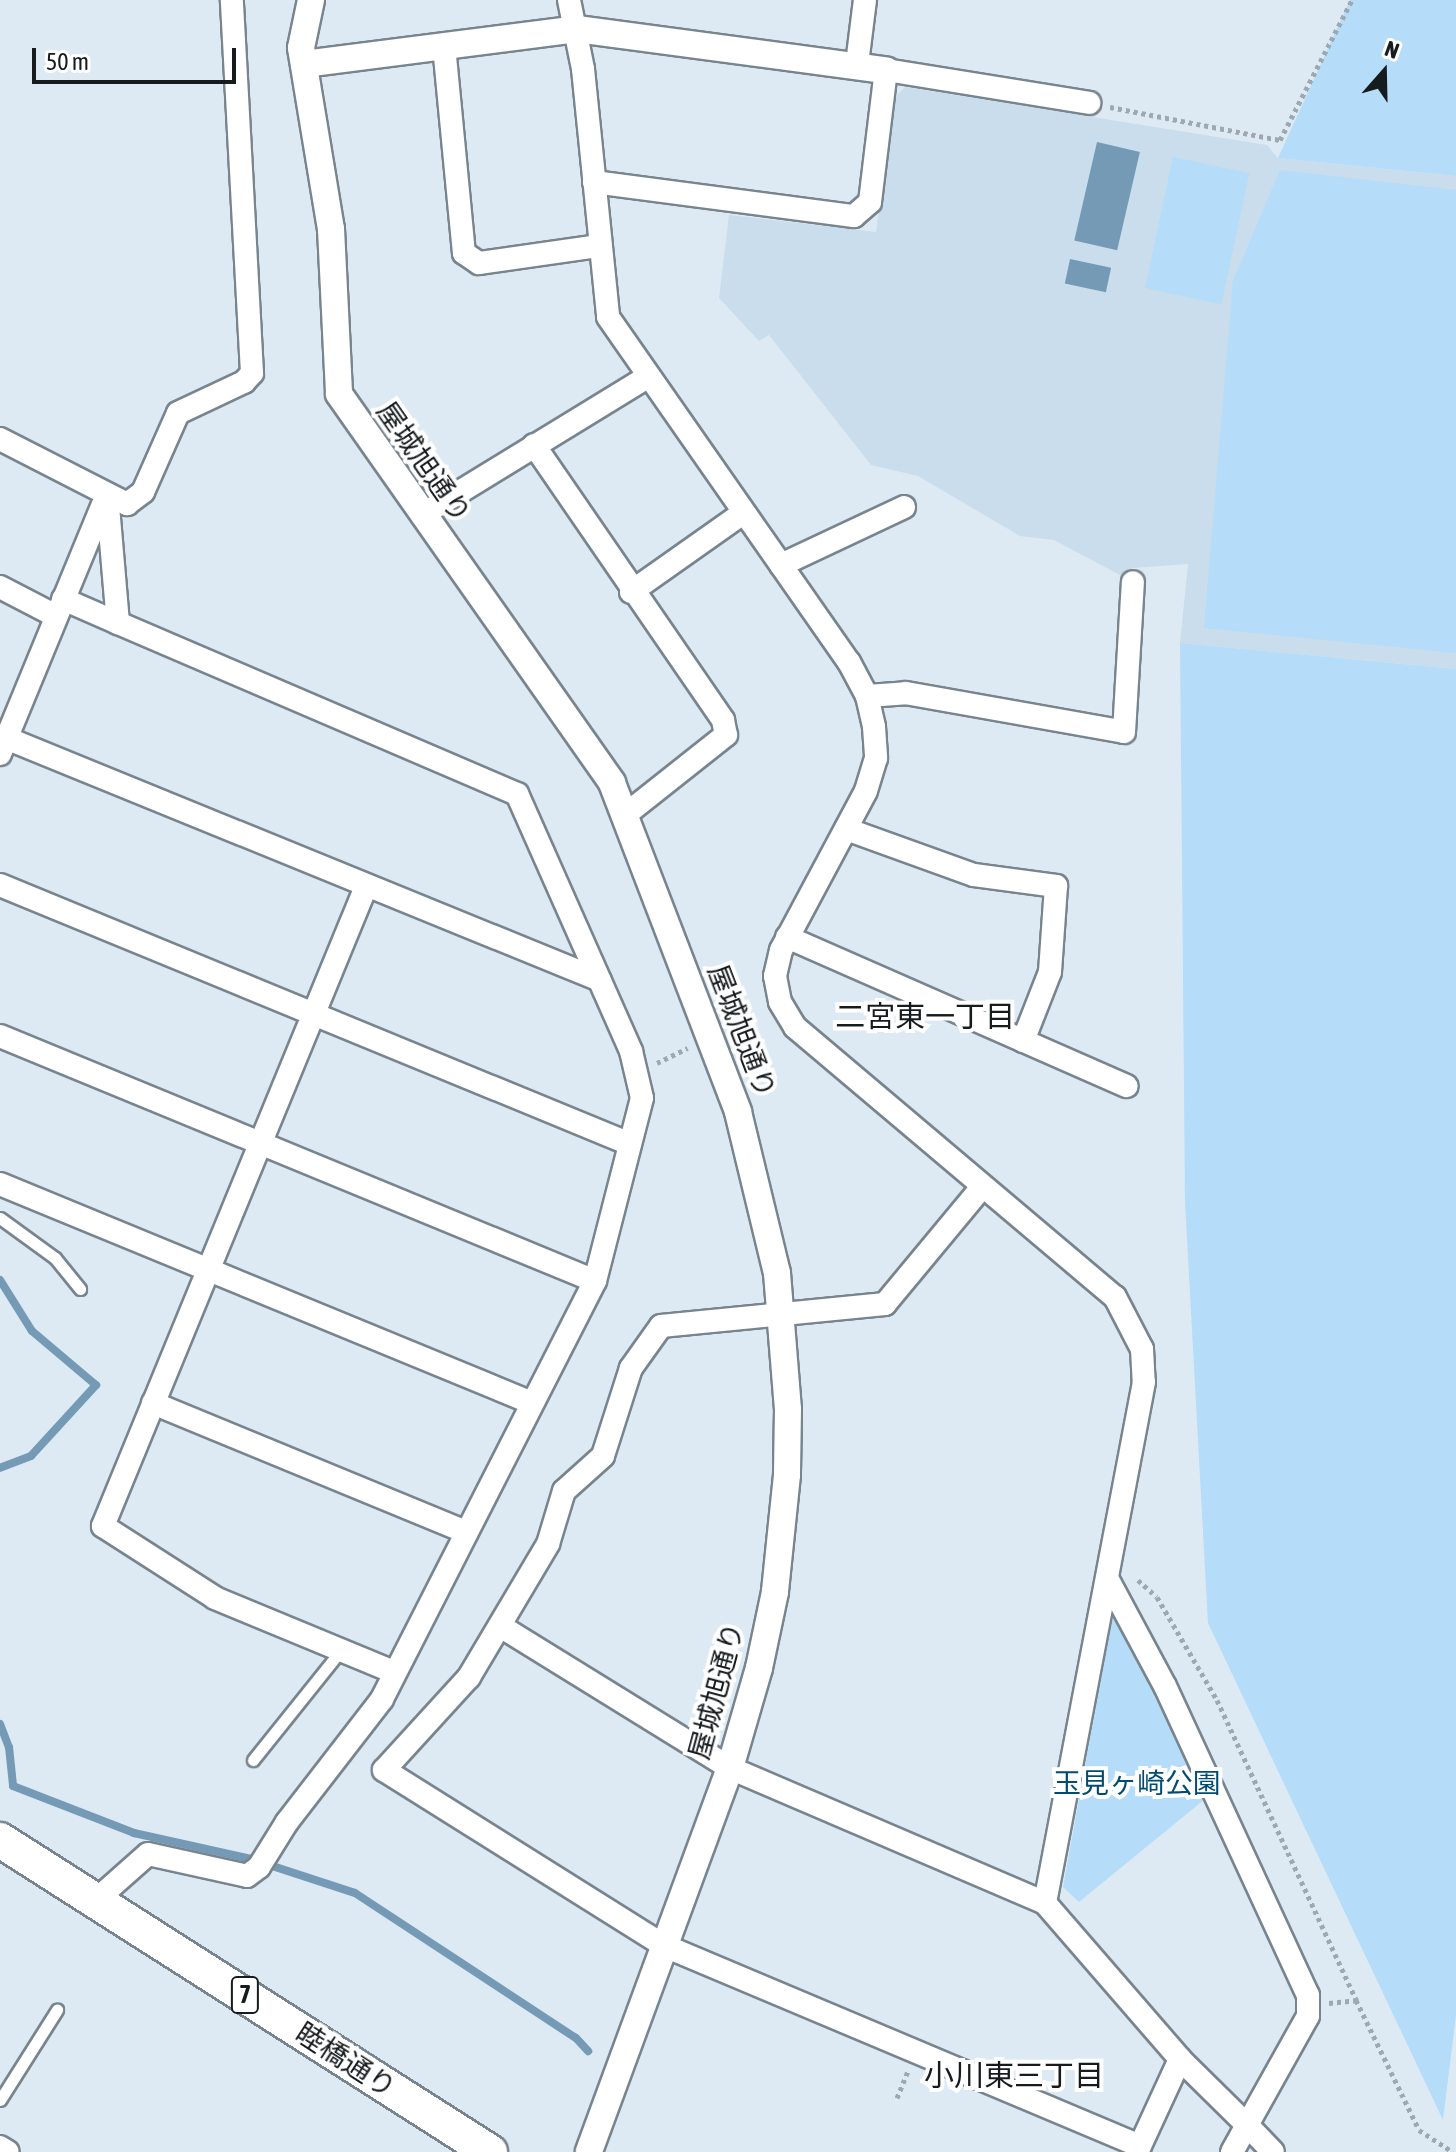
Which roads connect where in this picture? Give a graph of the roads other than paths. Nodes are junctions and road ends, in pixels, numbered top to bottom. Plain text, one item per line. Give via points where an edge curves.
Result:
1 (232, 0) edge
2 (311, 0) edge
3 (569, 0) edge
4 (865, 0) edge
5 (577, 29) junction
6 (444, 46) junction
7 (304, 64) junction
8 (857, 64) junction
9 (886, 70) junction
10 (1089, 103) road end
11 (594, 182) junction
12 (599, 246) junction
13 (647, 377) junction
14 (0, 439) edge
15 (534, 445) junction
16 (107, 494) junction
17 (904, 507) dead end
18 (743, 513) junction
19 (422, 515) junction
20 (781, 565) junction
21 (1133, 582) dead end
22 (0, 587) edge
23 (631, 592) junction
24 (60, 608) junction
25 (118, 623) junction
26 (867, 696) junction
27 (3, 746) edge
28 (625, 815) junction
29 (846, 829) junction
30 (0, 885) edge
31 (365, 889) junction
32 (787, 937) junction
33 (600, 980) junction
34 (314, 1014) junction
35 (0, 1036) edge
36 (1023, 1041) junction
37 (1127, 1086) dead end
38 (630, 1144) junction
39 (259, 1145) junction
40 (0, 1184) edge
41 (982, 1187) junction
42 (0, 1218) edge
43 (208, 1273) junction
44 (595, 1281) junction
45 (80, 1289) dead end
46 (781, 1313) junction
47 (153, 1403) junction
48 (532, 1403) junction
49 (466, 1532) junction
50 (1107, 1578) junction
51 (500, 1626) junction
52 (341, 1650) junction
53 (394, 1672) junction
54 (253, 1760) dead end
55 (730, 1768) junction
56 (0, 1840) edge
57 (96, 1900) junction
58 (1045, 1903) junction
59 (665, 1946) junction
60 (57, 2010) dead end
61 (1180, 2059) junction
62 (0, 2100) edge
63 (1247, 2125) junction
64 (0, 2147) edge
65 (1138, 2149) edge
66 (8, 2152) edge
67 (490, 2152) edge
68 (589, 2152) edge
69 (1232, 2152) edge
70 (1273, 2152) edge

1 - 16 street via 252,373 244,382 178,413 143,492 127,504
2 - 7 street, 屋城旭通り via 301,48
3 - 5 street
4 - 8 street
5 - 6 street
5 - 8 street
5 - 11 street
6 - 7 street
6 - 12 street via 464,253 479,263
7 - 19 street, 屋城旭通り via 331,229 339,394
8 - 9 street
9 - 10 street
9 - 11 street via 870,202 854,216
11 - 12 street
12 - 13 street via 608,317
13 - 15 street
13 - 18 street
14 - 16 street
15 - 19 street
15 - 23 street
16 - 24 street
16 - 25 street
17 - 20 street
18 - 20 street
18 - 23 street
19 - 28 street, 屋城旭通り via 612,783
20 - 26 street
21 - 26 street via 1124,732 906,693
22 - 24 street
23 - 28 street via 723,720 726,735
24 - 25 street
24 - 27 street
25 - 33 street via 517,794
26 - 29 street via 876,758
27 - 31 street
28 - 46 street, 屋城旭通り via 754,1164
29 - 32 street
29 - 36 street via 974,875 1056,886 1050,972
30 - 34 street
31 - 33 street
31 - 34 street
32 - 36 street
32 - 41 street via 775,976 788,1019
33 - 38 street via 639,1073 642,1098
34 - 38 street
34 - 39 street
35 - 39 street
36 - 37 street
38 - 44 street
39 - 43 street
39 - 44 street
40 - 43 street
41 - 46 street via 885,1304
41 - 50 street via 1115,1297 1142,1349 1144,1382
42 - 45 lane via 55,1258
43 - 47 street
43 - 48 street
44 - 48 street
46 - 51 street via 661,1326 631,1368 603,1456 564,1491 548,1544
46 - 55 street, 屋城旭通り via 788,1409 782,1538 759,1668
47 - 49 street
47 - 52 street via 103,1526 215,1598
48 - 49 street
49 - 53 street
50 - 58 street
50 - 63 street via 1165,1686 1308,1995 1308,2016
51 - 55 street
51 - 59 street via 469,1677 384,1770
52 - 53 street
52 - 54 lane
53 - 57 street via 382,1699 287,1822 264,1862 247,1876 148,1854
55 - 58 street
55 - 59 street, 屋城旭通り
56 - 57 main road, 睦橋通り / 7
57 - 67 main road, 睦橋通り / 7
58 - 61 street
59 - 65 street
59 - 68 street, 屋城旭通り
60 - 62 lane
61 - 63 street
61 - 65 street
63 - 69 street
63 - 70 street
64 - 66 street

